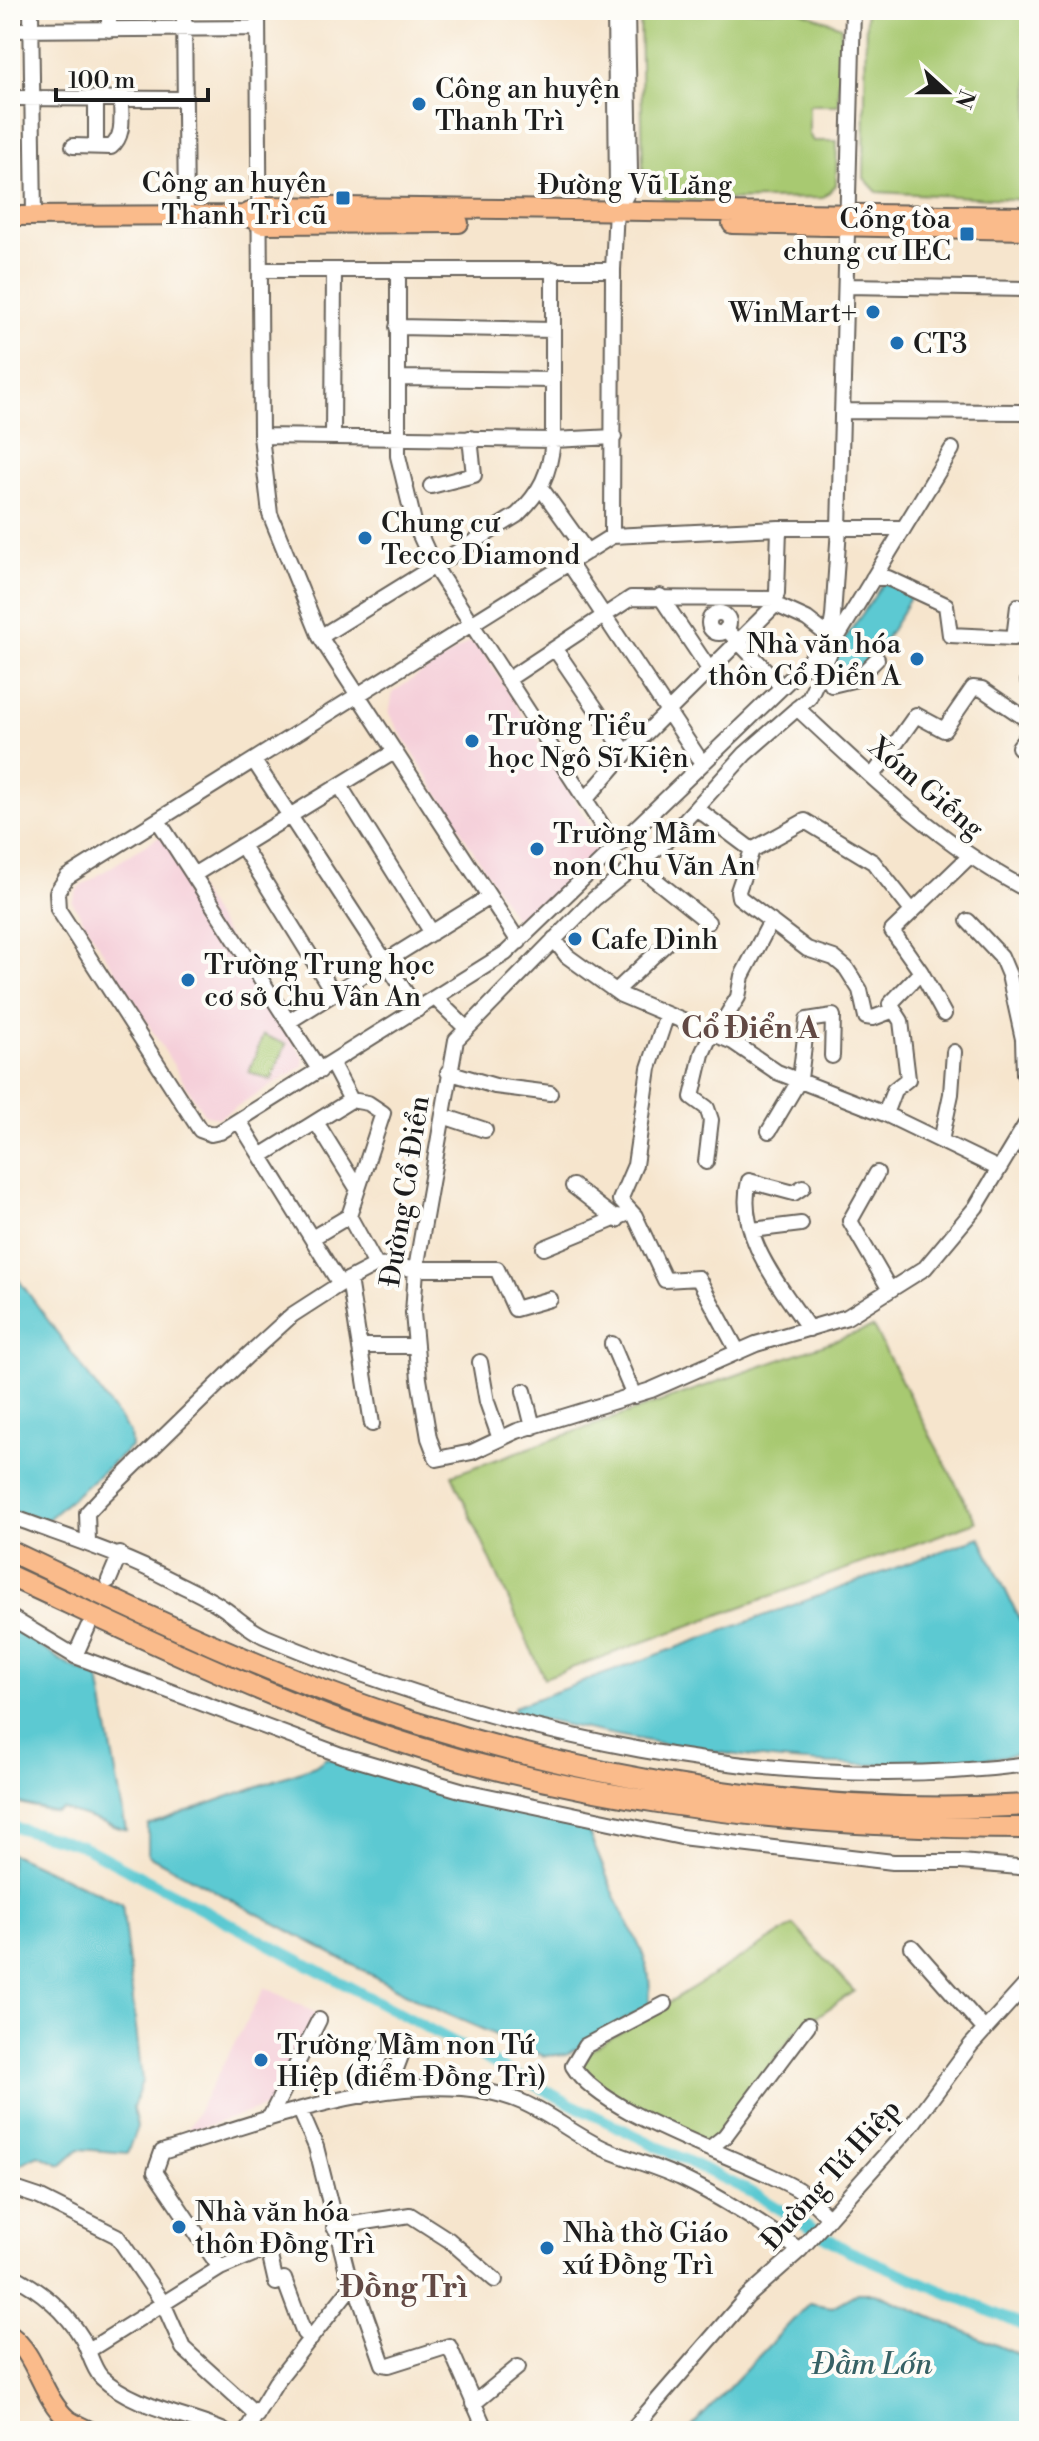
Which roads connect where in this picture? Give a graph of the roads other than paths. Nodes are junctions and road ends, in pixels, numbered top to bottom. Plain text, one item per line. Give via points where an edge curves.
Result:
1 (31, 10) edge
2 (109, 10) edge
3 (184, 10) edge
4 (258, 10) edge
5 (615, 10) edge
6 (853, 10) edge
7 (623, 21) edge
8 (258, 28) junction
9 (10, 30) edge
10 (30, 30) junction
11 (109, 30) junction
12 (185, 30) junction
13 (10, 98) edge
14 (32, 98) junction
15 (96, 99) junction
16 (121, 99) junction
17 (184, 99) junction
18 (73, 146) dead end
19 (96, 147) junction
20 (34, 215) junction
21 (262, 215) junction
22 (10, 216) edge
23 (186, 216) junction
24 (1029, 216) edge
25 (615, 218) junction
26 (847, 218) junction
27 (1029, 230) edge
28 (553, 269) junction
29 (260, 270) junction
30 (334, 270) junction
31 (613, 270) junction
32 (398, 271) junction
33 (846, 286) junction
34 (1029, 289) edge
35 (397, 327) junction
36 (553, 330) junction
37 (399, 378) junction
38 (553, 380) junction
39 (842, 411) junction
40 (1029, 412) edge
41 (261, 436) junction
42 (333, 437) junction
43 (398, 437) junction
44 (614, 437) junction
45 (470, 438) junction
46 (553, 440) junction
47 (952, 449) dead end
48 (431, 486) dead end
49 (541, 488) junction
50 (779, 528) junction
51 (839, 528) junction
52 (903, 528) junction
53 (612, 536) junction
54 (587, 552) junction
55 (569, 563) junction
56 (434, 566) junction
57 (873, 578) junction
58 (660, 596) junction
59 (719, 596) junction
60 (775, 602) junction
61 (1018, 606) dead end
62 (718, 613) junction
63 (603, 617) junction
64 (471, 622) junction
65 (710, 628) junction
66 (726, 629) junction
67 (320, 637) junction
68 (832, 638) junction
69 (689, 639) junction
70 (740, 644) junction
71 (555, 649) junction
72 (877, 659) dead end
73 (822, 669) junction
74 (711, 672) junction
75 (507, 680) junction
76 (782, 687) junction
77 (357, 694) junction
78 (797, 708) junction
79 (667, 715) junction
80 (1029, 721) edge
81 (1029, 734) edge
82 (394, 752) junction
83 (626, 753) junction
84 (1029, 756) edge
85 (254, 761) junction
86 (702, 763) junction
87 (872, 777) junction
88 (340, 786) junction
89 (586, 799) junction
90 (696, 808) junction
91 (291, 816) junction
92 (159, 822) junction
93 (634, 829) junction
94 (243, 847) junction
95 (616, 847) junction
96 (655, 850) junction
97 (752, 850) junction
98 (969, 857) junction
99 (637, 865) junction
100 (195, 874) junction
101 (1029, 876) edge
102 (489, 897) junction
103 (912, 911) junction
104 (771, 921) junction
105 (968, 921) dead end
106 (708, 922) dead end
107 (432, 933) junction
108 (673, 937) dead end
109 (554, 939) junction
110 (519, 942) junction
111 (387, 962) junction
112 (921, 972) junction
113 (616, 991) junction
114 (334, 994) junction
115 (435, 998) junction
116 (417, 1010) junction
117 (894, 1010) junction
118 (944, 1014) dead end
119 (666, 1017) junction
120 (288, 1022) junction
121 (467, 1029) junction
122 (713, 1034) junction
123 (954, 1052) dead end
124 (832, 1056) dead end
125 (326, 1068) junction
126 (448, 1072) junction
127 (800, 1079) junction
128 (1029, 1085) edge
129 (550, 1093) dead end
130 (351, 1100) junction
131 (885, 1114) junction
132 (443, 1116) junction
133 (1029, 1119) edge
134 (239, 1121) junction
135 (316, 1122) junction
136 (485, 1130) dead end
137 (769, 1131) dead end
138 (941, 1141) junction
139 (261, 1156) junction
140 (706, 1162) dead end
141 (999, 1169) junction
142 (877, 1173) dead end
143 (573, 1186) dead end
144 (803, 1187) dead end
145 (357, 1188) junction
146 (349, 1216) junction
147 (623, 1217) junction
148 (801, 1224) dead end
149 (752, 1230) junction
150 (312, 1238) junction
151 (544, 1248) dead end
152 (376, 1265) junction
153 (416, 1269) junction
154 (344, 1281) junction
155 (890, 1290) junction
156 (550, 1299) dead end
157 (809, 1329) junction
158 (612, 1344) dead end
159 (361, 1346) junction
160 (416, 1346) junction
161 (738, 1352) junction
162 (480, 1362) dead end
163 (524, 1391) dead end
164 (634, 1396) junction
165 (372, 1424) dead end
166 (533, 1427) junction
167 (500, 1439) junction
168 (10, 1516) edge
169 (88, 1541) junction
170 (10, 1551) edge
171 (120, 1554) junction
172 (10, 1576) edge
173 (109, 1580) dead end
174 (10, 1617) edge
175 (88, 1627) dead end
176 (75, 1656) junction
177 (1029, 1764) edge
178 (1029, 1805) edge
179 (1029, 1828) edge
180 (1029, 1868) edge
181 (912, 1947) dead end
182 (1029, 1981) edge
183 (665, 2004) dead end
184 (319, 2020) dead end
185 (808, 2025) dead end
186 (985, 2030) junction
187 (405, 2045) dead end
188 (383, 2048) dead end
189 (388, 2090) junction
190 (362, 2096) junction
191 (300, 2110) junction
192 (269, 2119) junction
193 (710, 2148) junction
194 (12, 2188) edge
195 (825, 2222) junction
196 (334, 2227) junction
197 (803, 2248) junction
198 (220, 2268) junction
199 (10, 2274) edge
200 (495, 2280) dead end
201 (351, 2287) junction
202 (163, 2303) junction
203 (10, 2335) edge
204 (311, 2339) junction
205 (89, 2350) junction
206 (518, 2367) dead end
207 (473, 2404) junction
208 (257, 2415) junction
209 (90, 2431) edge
210 (224, 2431) edge
211 (246, 2431) edge
212 (486, 2431) edge
213 (631, 2431) edge

1 - 10 street
2 - 11 street
3 - 12 street
4 - 8 street
5 - 7 street
6 - 26 street
7 - 25 street
8 - 12 street
8 - 21 street
9 - 10 street
10 - 11 street
10 - 14 street
11 - 12 street
12 - 17 street
13 - 14 street
14 - 15 street
14 - 20 street
15 - 16 street
15 - 19 street
16 - 17 street
16 - 19 street via 119,138 111,147
17 - 23 street
18 - 19 street
20 - 22 main road, Đường Vũ Lăng
20 - 23 main road, Đường Vũ Lăng
21 - 23 main road, Đường Vũ Lăng
21 - 25 main road, Đường Vũ Lăng
21 - 29 street
24 - 26 main road, Đường Vũ Lăng
25 - 26 main road, Đường Vũ Lăng
25 - 31 street
26 - 27 main road, Đường Vũ Lăng
26 - 33 street
28 - 31 street
28 - 32 street
28 - 36 street
29 - 30 street
29 - 41 street
30 - 32 street
30 - 42 street
31 - 44 street
32 - 35 street
33 - 34 street
33 - 39 street
35 - 36 street
35 - 37 street
36 - 38 street
37 - 38 street
37 - 43 street
38 - 46 street
39 - 40 street
39 - 51 street
41 - 42 street
41 - 67 street via 270,514
42 - 43 street
43 - 45 street
43 - 56 street via 403,487
44 - 46 street
44 - 53 street
45 - 46 street
45 - 48 street via 474,475
46 - 49 street
47 - 52 street, Đường Cổ Điển
49 - 54 street
49 - 56 street via 517,515
50 - 51 street
50 - 53 street
50 - 60 street
51 - 52 street
51 - 68 street
52 - 57 street, Đường Cổ Điển
53 - 54 street
54 - 55 street
55 - 63 street
55 - 64 street
56 - 64 street
56 - 67 street
57 - 61 street via 888,578 946,605 950,635 1014,638
57 - 68 street, Đường Cổ Điển
58 - 59 street
58 - 63 street via 631,598
58 - 69 street
59 - 60 street
59 - 62 street
60 - 68 street
60 - 70 street
62 - 65 street via 710,618
62 - 66 street via 728,620
63 - 71 street
63 - 79 street
64 - 75 street
64 - 77 street
65 - 66 street
65 - 69 street
66 - 70 street
67 - 77 street
68 - 73 street, Đường Cổ Điển
68 - 76 street
69 - 74 street
70 - 74 street
70 - 76 street
71 - 75 street
71 - 83 street
72 - 73 street via 857,679 832,685
73 - 78 street, Đường Cổ Điển via 809,698
74 - 79 street
75 - 89 street
76 - 86 street
77 - 82 street
77 - 85 street
78 - 87 street, Xóm Giếng
78 - 90 street, Đường Cổ Điển
79 - 83 street
79 - 86 street
80 - 87 street via 973,688 944,730 916,715
81 - 84 street via 1019,747
82 - 88 street
82 - 102 street
83 - 89 street
85 - 91 street
85 - 92 street
86 - 93 street
87 - 98 street, Xóm Giếng
88 - 91 street
88 - 107 street
89 - 95 street
90 - 96 street, Đường Cổ Điển
90 - 97 street
91 - 94 street
91 - 111 street
92 - 100 street
92 - 134 street via 67,877 57,892 58,909 200,1130 211,1134
93 - 95 street
93 - 96 street
94 - 100 street
94 - 114 street
95 - 110 street
96 - 99 street, Đường Cổ Điển
97 - 103 street via 805,821 873,862
97 - 104 street via 739,897
98 - 101 street, Xóm Giếng via 1020,886
98 - 103 street
99 - 106 street
99 - 109 street, Đường Cổ Điển
100 - 120 street
102 - 107 street
102 - 110 street
103 - 112 street via 892,931
104 - 117 street via 807,949 846,968 860,990 866,1017
104 - 122 street via 742,976 738,997
105 - 128 street via 1001,956 1009,975
107 - 111 street
108 - 113 street
109 - 113 street via 567,956
109 - 121 street, Đường Cổ Điển
110 - 115 street
111 - 114 street
111 - 116 street
112 - 117 street via 893,997
112 - 118 street
113 - 119 street
114 - 120 street
115 - 116 street
115 - 121 street
116 - 125 street
117 - 131 street via 901,1021 908,1079 894,1090
119 - 122 street
119 - 147 street via 649,1068 635,1165 620,1200
120 - 125 street
121 - 126 street, Đường Cổ Điển via 456,1040
122 - 127 street via 777,1072
122 - 140 street via 702,1054 692,1097 707,1108 711,1120
123 - 138 street
124 - 127 street via 833,1016 807,1020
125 - 130 street
125 - 134 street
126 - 129 street via 495,1086
126 - 132 street, Đường Cổ Điển
127 - 131 street
127 - 137 street
130 - 135 street
130 - 145 street via 368,1103 384,1118
131 - 138 street
132 - 136 street
132 - 153 street, Đường Cổ Điển
133 - 141 street, Đường Cổ Điển
134 - 139 street
135 - 139 street
135 - 145 street
138 - 141 street
139 - 150 street
141 - 155 street, Đường Cổ Điển via 976,1207 925,1268
142 - 155 street via 850,1221
143 - 147 street
144 - 149 street via 794,1193 749,1181
145 - 146 street
146 - 150 street
146 - 152 street
147 - 151 street
147 - 161 street via 635,1216 665,1280 698,1278
148 - 149 street
149 - 157 street via 755,1245
150 - 154 street
152 - 153 street
152 - 154 street
153 - 156 street via 497,1269 515,1309
153 - 160 street, Đường Cổ Điển
154 - 159 street
154 - 169 street via 292,1315 101,1498 87,1513
155 - 157 street, Đường Cổ Điển via 847,1317
157 - 161 street, Đường Cổ Điển
158 - 164 street
159 - 160 street
159 - 165 street
160 - 167 street, Đường Cổ Điển via 429,1438 437,1459
161 - 164 street, Đường Cổ Điển
162 - 167 street
163 - 166 street
164 - 166 street, Đường Cổ Điển
166 - 167 street, Đường Cổ Điển
168 - 169 street
169 - 171 street
170 - 178 highway via 334,1694 504,1749 662,1782 792,1799
171 - 173 street
171 - 177 street via 289,1647 472,1711 582,1737 690,1758 801,1768 980,1771
172 - 179 highway via 324,1715 493,1769 640,1801 760,1818
174 - 176 street
175 - 176 street
176 - 180 street via 341,1755 464,1791 681,1837 893,1862
181 - 186 street
182 - 186 street, Đường Tứ Hiệp
183 - 193 street via 585,2046 573,2066 610,2100
184 - 192 street
185 - 193 street via 725,2136
186 - 195 street, Đường Tứ Hiệp via 911,2126
187 - 189 street
188 - 190 street
189 - 190 street
189 - 197 street via 471,2088 523,2102 608,2151 726,2201
190 - 191 street
191 - 192 street
191 - 196 street via 316,2147
192 - 198 street via 162,2152 157,2162 155,2172
193 - 195 street via 798,2190
194 - 202 street via 117,2236
195 - 197 street, Đường Tứ Hiệp
196 - 200 street via 410,2215
196 - 201 street
197 - 213 street, Đường Tứ Hiệp via 747,2297
198 - 202 street
198 - 204 street via 268,2248 276,2283 284,2279
199 - 205 street via 38,2289
201 - 204 street
201 - 207 street via 358,2293 383,2364 449,2346
202 - 205 street
202 - 208 street via 183,2348
203 - 209 main road via 21,2343 67,2419
204 - 208 street
205 - 210 street via 97,2373 113,2387
206 - 207 street
207 - 212 street
208 - 211 street

